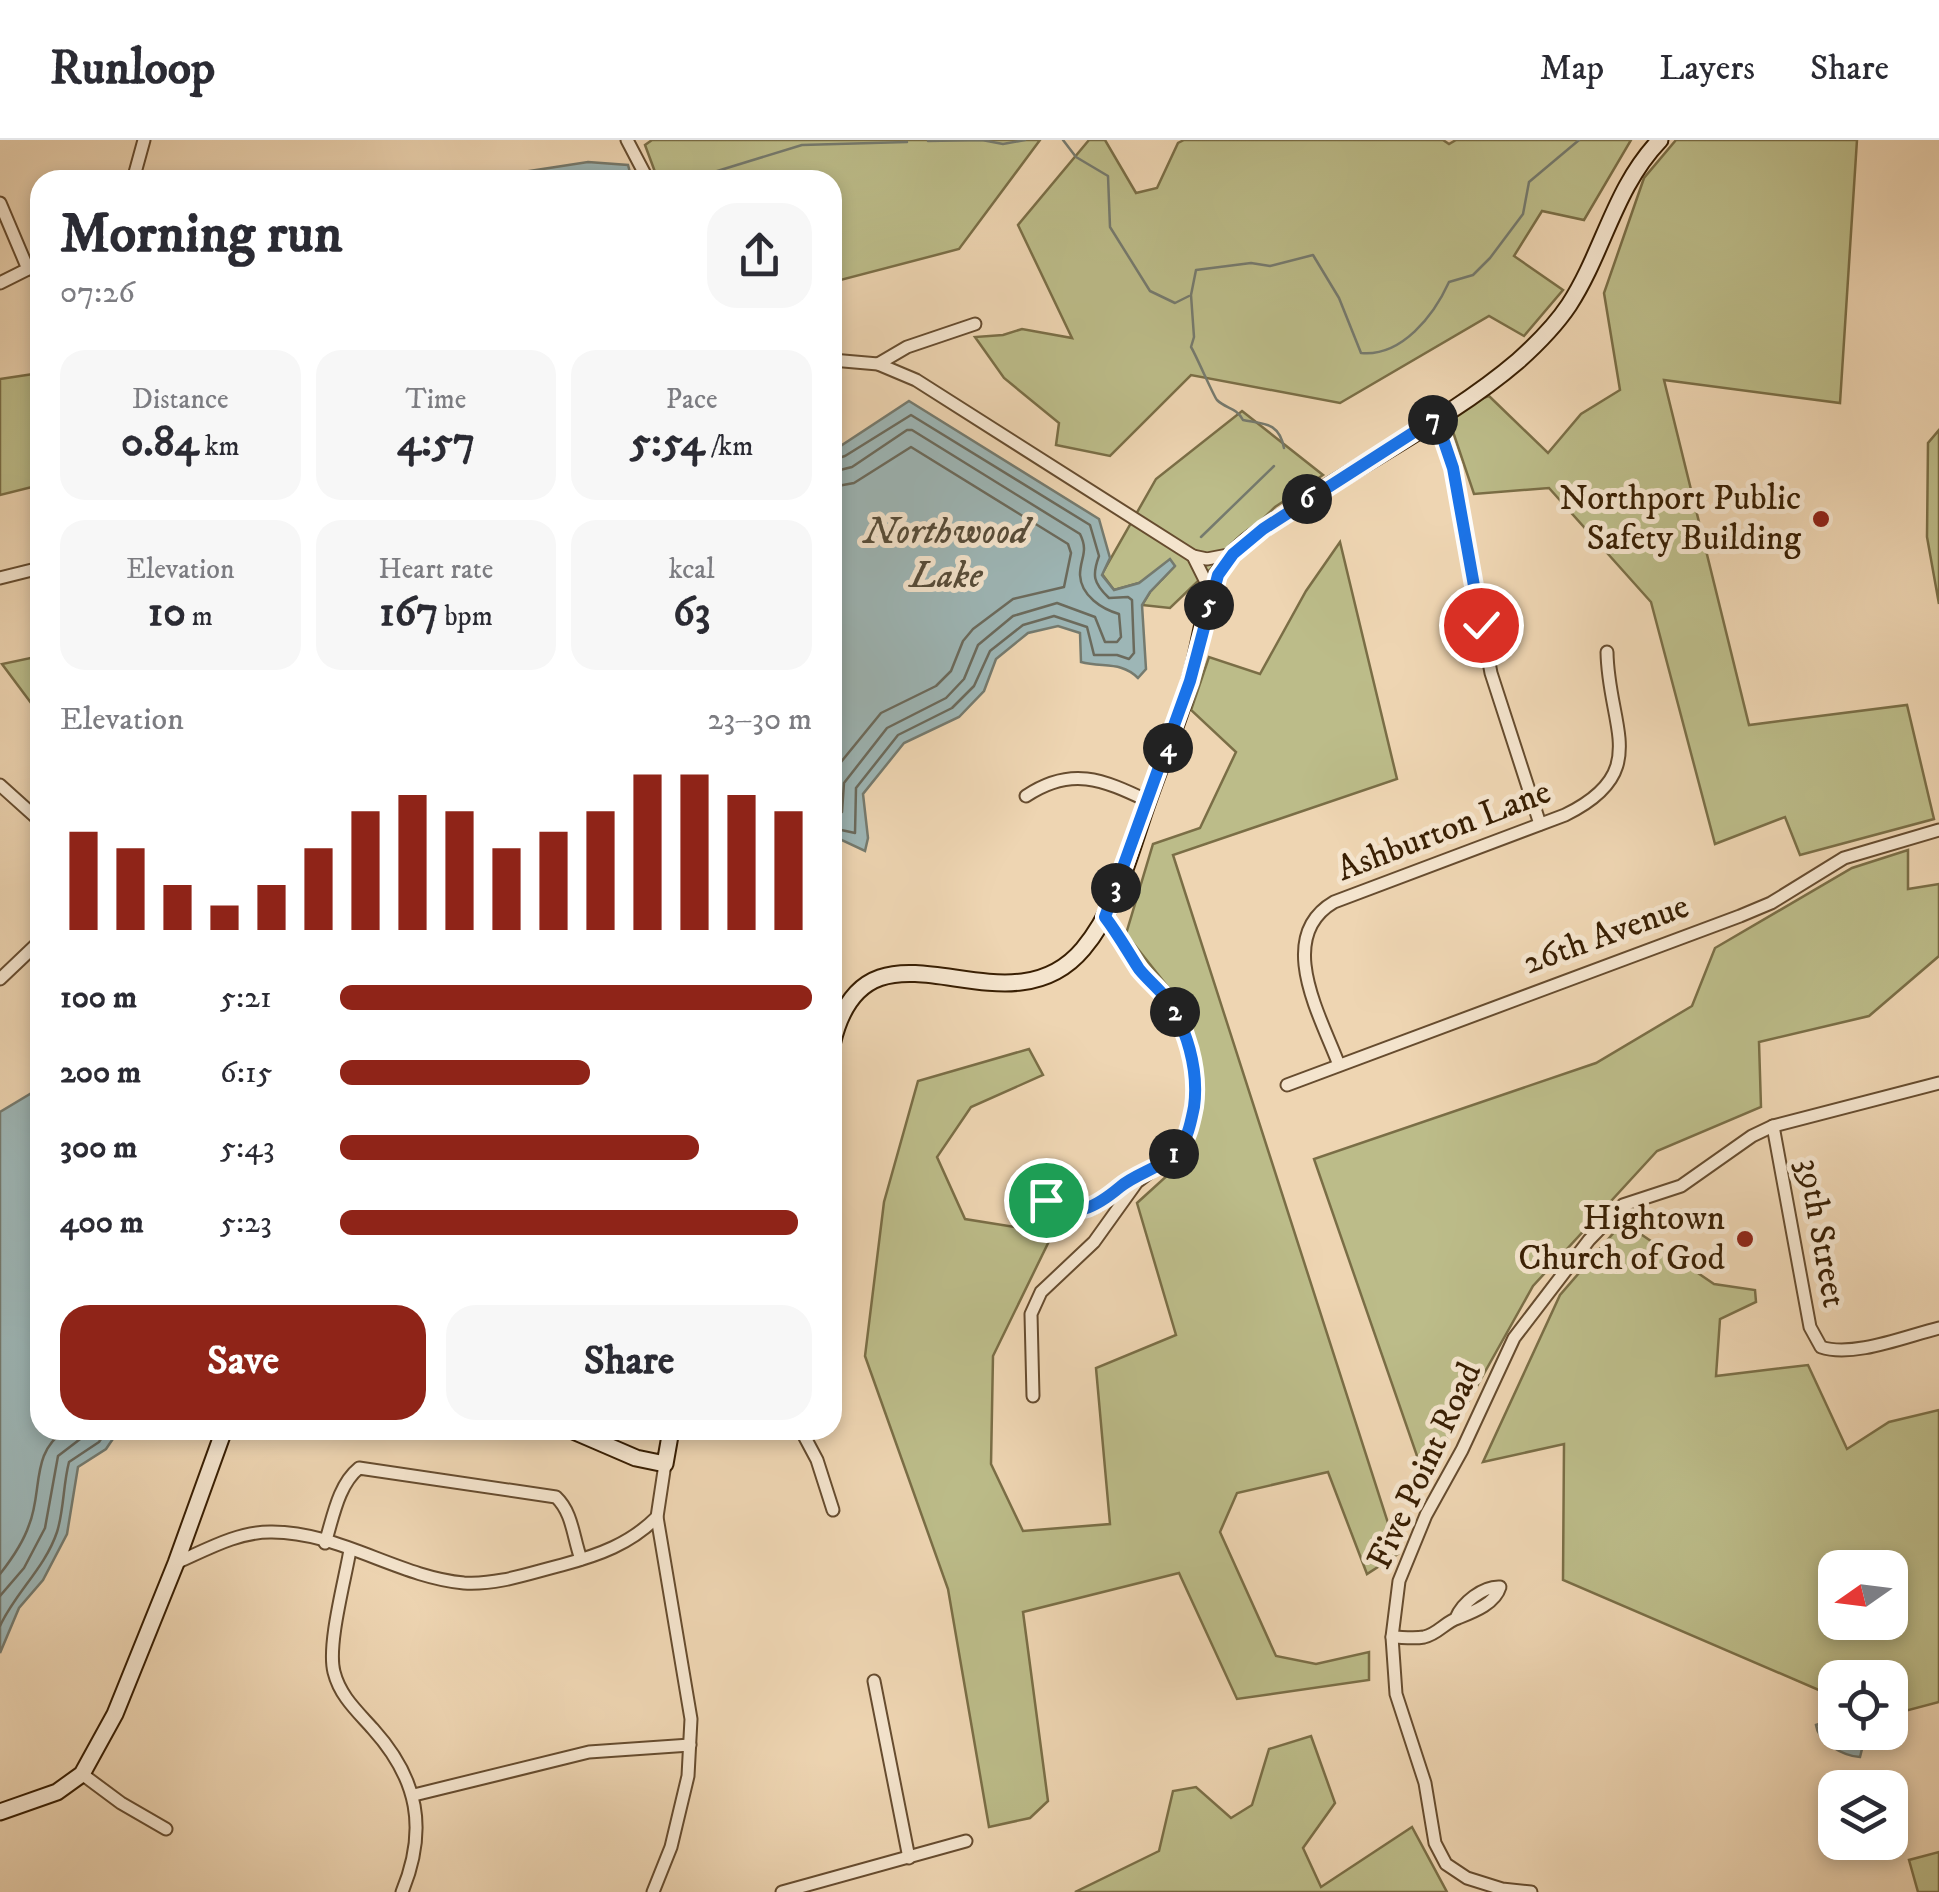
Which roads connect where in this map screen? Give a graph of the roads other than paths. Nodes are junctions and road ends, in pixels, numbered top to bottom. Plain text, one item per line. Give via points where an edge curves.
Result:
1 (144, 140) edge
2 (627, 140) edge
3 (1660, 140) edge
4 (135, 170) edge
5 (643, 170) edge
6 (0, 203) edge
7 (30, 259) edge
8 (30, 268) edge
9 (0, 284) edge
10 (975, 324) dead end
11 (842, 361) edge
12 (878, 364) junction
13 (1436, 418) junction
14 (1233, 554) junction
15 (1193, 556) junction
16 (30, 570) edge
17 (1218, 575) junction
18 (0, 578) edge
19 (1211, 593) junction
20 (1607, 652) dead end
21 (0, 785) edge
22 (1026, 796) dead end
23 (1148, 802) junction
24 (30, 812) edge
25 (1540, 824) junction
26 (1939, 830) edge
27 (1105, 917) junction
28 (30, 951) edge
29 (0, 980) edge
30 (842, 1014) edge
31 (1338, 1065) junction
32 (1939, 1083) edge
33 (1287, 1085) dead end
34 (1773, 1126) junction
35 (1146, 1174) junction
36 (1029, 1186) dead end
37 (1939, 1328) edge
38 (1033, 1396) dead end
39 (220, 1440) edge
40 (594, 1440) edge
41 (669, 1440) edge
42 (806, 1440) edge
43 (665, 1464) junction
44 (833, 1510) dead end
45 (657, 1517) junction
46 (637, 1537) junction
47 (325, 1542) junction
48 (660, 1543) junction
49 (350, 1550) junction
50 (582, 1560) junction
51 (176, 1563) junction
52 (1503, 1585) dead end
53 (1392, 1637) junction
54 (874, 1681) dead end
55 (690, 1745) junction
56 (82, 1774) junction
57 (414, 1796) junction
58 (0, 1812) edge
59 (166, 1829) dead end
60 (966, 1841) dead end
61 (909, 1858) junction
62 (660, 1890) edge
63 (402, 1892) edge
64 (782, 1892) edge
65 (1531, 1892) edge

1 - 4 street
2 - 5 street
3 - 13 street via 1628,181 1556,323 1512,366
6 - 7 street
8 - 9 street
10 - 12 street
11 - 12 street
12 - 15 street via 916,380
13 - 14 street
13 - 25 street via 1453,468 1491,673
14 - 15 street
14 - 17 street
15 - 17 street
15 - 19 street
16 - 18 street
17 - 19 street
19 - 23 street via 1190,681
20 - 25 street, Ashburton Lane via 1620,744 1616,769 1596,799
21 - 24 street
22 - 23 street via 1066,776
23 - 27 street
25 - 31 street, Ashburton Lane via 1324,908 1310,928 1304,964
26 - 31 street, 26th Avenue via 1855,854 1740,916
27 - 30 street via 1075,957 1034,981 998,985 913,972 876,979
27 - 35 street via 1175,1013 1194,1070 1196,1094 1184,1142
28 - 29 street
31 - 33 street, 26th Avenue
32 - 34 street, Five Point Road
34 - 37 street, 39th Street via 1810,1327 1821,1348 1857,1349
34 - 53 street, Five Point Road via 1681,1186 1613,1212 1528,1318 1426,1515 1400,1580
35 - 36 street via 1103,1203 1072,1212
35 - 38 street via 1094,1242 1041,1292 1032,1314
39 - 51 street
40 - 43 street
41 - 43 street
42 - 44 street
43 - 45 street
45 - 46 street
45 - 48 street
46 - 48 street
46 - 50 street
47 - 49 street
47 - 50 street via 343,1487 359,1468 556,1496 570,1516
47 - 51 street via 258,1532
48 - 55 street via 690,1708
49 - 50 street via 469,1583
49 - 57 street via 333,1670 349,1704 404,1771
51 - 56 street via 115,1714
52 - 53 street via 1498,1596 1478,1602 1468,1616 1437,1633
53 - 65 street, Five Point Road via 1396,1694 1446,1864 1478,1882
54 - 61 street
55 - 57 street via 588,1752
55 - 62 street
56 - 58 street via 57,1792
56 - 59 street
57 - 63 street via 412,1863
60 - 61 street
61 - 64 street

